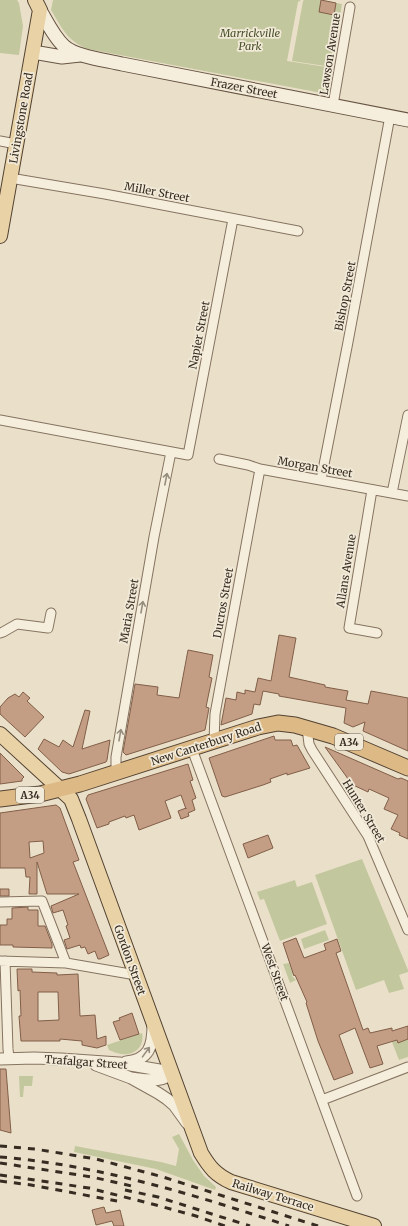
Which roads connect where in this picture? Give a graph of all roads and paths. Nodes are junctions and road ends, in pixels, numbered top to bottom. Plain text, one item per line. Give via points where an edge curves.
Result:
1 (39, 3) edge
2 (350, 8) dead end
3 (33, 52) junction
4 (80, 55) junction
5 (333, 105) junction
6 (390, 116) junction
7 (408, 120) edge
8 (0, 141) edge
9 (16, 144) junction
10 (10, 178) junction
11 (233, 219) junction
12 (298, 231) dead end
13 (0, 236) edge
14 (408, 415) edge
15 (0, 420) edge
16 (171, 452) junction
17 (219, 459) dead end
18 (260, 469) junction
19 (321, 480) junction
20 (372, 490) junction
21 (392, 493) junction
22 (408, 496) edge
23 (51, 613) dead end
24 (0, 633) edge
25 (377, 633) dead end
26 (307, 728) junction
27 (0, 734) edge
28 (214, 742) junction
29 (192, 749) junction
30 (408, 768) edge
31 (116, 773) junction
32 (60, 789) junction
33 (0, 799) edge
34 (0, 902) edge
35 (408, 930) edge
36 (2, 961) edge
37 (66, 963) junction
38 (136, 975) junction
39 (153, 1023) junction
40 (4, 1058) edge
41 (86, 1061) junction
42 (119, 1063) junction
43 (408, 1067) edge
44 (171, 1072) junction
45 (130, 1078) junction
46 (322, 1100) junction
47 (194, 1136) junction
48 (357, 1196) dead end
49 (354, 1223) edge
50 (374, 1226) edge

1 - 3 main road, Livingstone Road
1 - 4 main road, Frazer Street via 54,34 63,45
2 - 5 street, Lawson Avenue
3 - 4 main road, Frazer Street via 62,57
3 - 9 main road, Livingstone Road
4 - 5 main road, Frazer Street
5 - 6 main road, Frazer Street
6 - 7 main road, Frazer Street
6 - 19 street, Bishop Street
8 - 9 street
9 - 10 main road, Livingstone Road
10 - 11 street, Miller Street
10 - 13 main road, Livingstone Road
11 - 12 street, Miller Street
11 - 16 street, Napier Street via 188,455
14 - 21 street
15 - 16 street
31 -> 16 street, Maria Street via 116,757
17 - 18 street, Morgan Street
18 - 19 street, Morgan Street
18 - 28 street, Ducros Street via 216,714
19 - 20 street, Morgan Street
20 - 21 street, Morgan Street
20 - 25 street, Allans Avenue via 349,628
21 - 22 street, Morgan Street
23 - 24 street via 48,628 17,624
26 - 28 highway, New Canterbury Road / A34 via 278,723
26 - 30 highway, New Canterbury Road / A34 via 344,740
26 - 35 street, Hunter Street via 312,750 368,836
27 - 32 main road
28 - 29 highway, New Canterbury Road / A34
29 - 31 highway, New Canterbury Road / A34
29 - 46 street, West Street
31 - 32 highway, New Canterbury Road / A34
32 - 33 highway, New Canterbury Road / A34
32 - 38 main road, Gordon Street via 73,805
34 - 37 street via 42,900
36 - 37 street
36 - 40 street via 8,1050
37 - 38 street
38 - 39 main road, Gordon Street
42 -> 39 street via 135,1061 146,1054 152,1040
39 - 44 main road, Gordon Street
40 - 41 street, Trafalgar Street
41 - 42 street, Trafalgar Street
41 - 45 street
42 - 44 street, Trafalgar Street
43 - 46 street
44 - 45 street via 162,1079
44 - 47 main road, Gordon Street
45 - 47 street via 167,1098
46 - 48 street, West Street
47 - 49 main road, Railway Terrace via 208,1166 220,1177
49 - 50 main road, Railway Terrace

